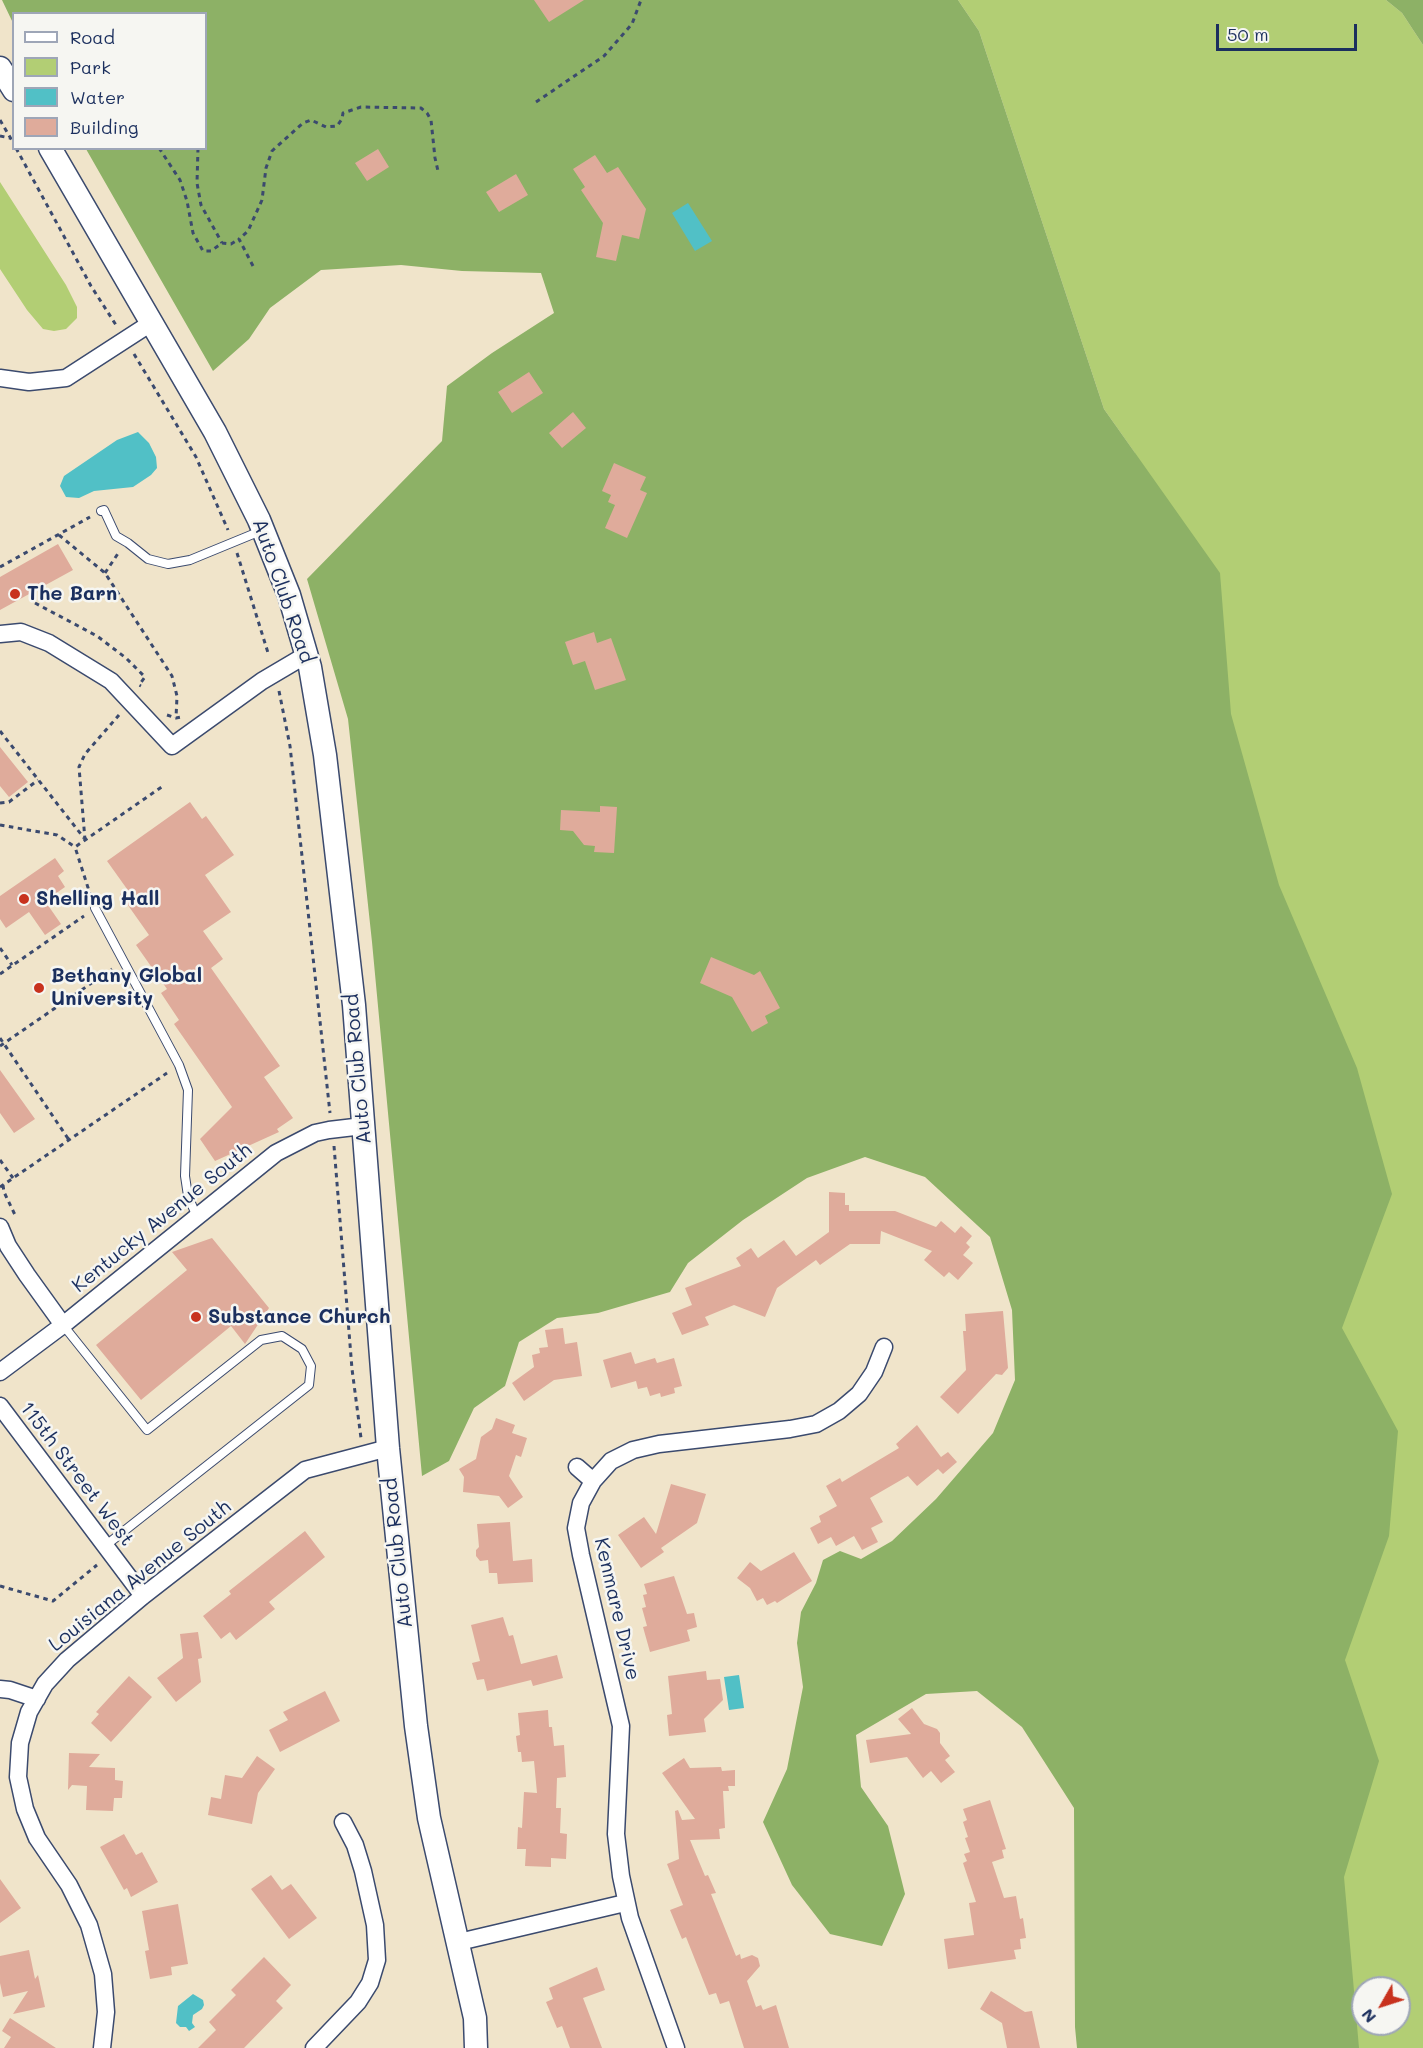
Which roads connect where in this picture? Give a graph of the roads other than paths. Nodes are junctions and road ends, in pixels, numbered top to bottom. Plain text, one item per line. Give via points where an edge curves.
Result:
1 (0, 68) edge
2 (12, 87) edge
3 (51, 150) edge
4 (151, 323) junction
5 (0, 378) edge
6 (101, 511) road end
7 (263, 530) junction
8 (0, 634) edge
9 (306, 655) junction
10 (95, 908) road end
11 (363, 1126) junction
12 (196, 1217) junction
13 (0, 1227) edge
14 (63, 1325) junction
15 (884, 1347) dead end
16 (0, 1372) edge
17 (0, 1406) edge
18 (388, 1448) junction
19 (577, 1467) dead end
20 (592, 1480) junction
21 (108, 1550) junction
22 (143, 1596) junction
23 (0, 1689) edge
24 (37, 1699) junction
25 (343, 1822) dead end
26 (625, 1903) junction
27 (459, 1942) junction
28 (102, 2048) edge
29 (314, 2048) edge
30 (476, 2048) edge
31 (676, 2048) edge

1 - 2 street
3 - 4 street, Auto Club Road
4 - 5 street via 66,378 29,382
4 - 7 street, Auto Club Road via 215,432
6 - 7 lane via 104,510 117,536 148,560 168,564 190,560
7 - 9 street, Auto Club Road via 289,595
8 - 9 street via 21,632 49,643 111,681 172,746
9 - 11 street, Auto Club Road via 326,765 354,1005
10 - 12 lane via 179,1065 188,1090 185,1176
11 - 12 street, Kentucky Avenue South via 315,1133 276,1153
11 - 18 street, Auto Club Road
12 - 14 street, Kentucky Avenue South
13 - 14 street via 8,1246
14 - 16 street, Kentucky Avenue South
14 - 21 lane via 147,1430 261,1340 282,1336 302,1349 311,1366 309,1385
15 - 20 street, Kenmare Drive via 859,1394 816,1424 633,1450 611,1461
17 - 21 street, 115th Street West
18 - 22 street, Louisiana Avenue South via 305,1470
18 - 27 street, Auto Club Road via 419,1749 429,1818
19 - 20 street
20 - 26 street, Kenmare Drive via 580,1503 576,1528 621,1726 616,1834
21 - 22 street, 115th Street West
22 - 24 street, Louisiana Avenue South via 67,1660
23 - 24 street
24 - 28 street, Louisiana Avenue South via 20,1743 18,1777 37,1838 69,1885 89,1925 102,1967 106,2012
25 - 29 street via 363,1872 375,1924 376,1960 370,1983 358,2002
26 - 27 street
26 - 31 street, Kenmare Drive
27 - 30 street, Auto Club Road via 475,2018

